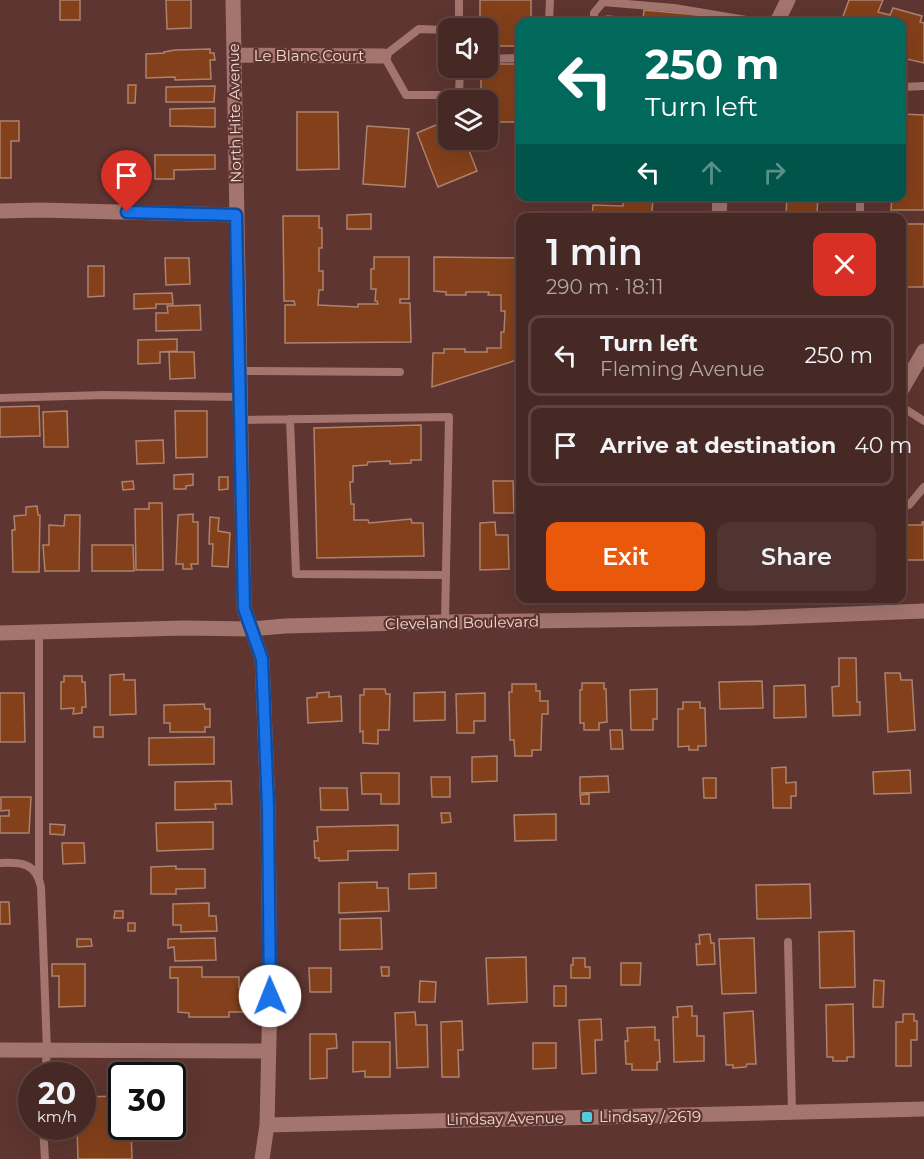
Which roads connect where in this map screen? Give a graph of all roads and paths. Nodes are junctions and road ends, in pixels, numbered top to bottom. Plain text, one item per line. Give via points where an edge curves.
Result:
1 (233, 0) edge
2 (459, 0) edge
3 (550, 0) edge
4 (788, 0) edge
5 (459, 18) edge
6 (549, 18) edge
7 (594, 18) edge
8 (735, 18) edge
9 (779, 18) edge
10 (438, 30) edge
11 (234, 55) junction
12 (384, 56) junction
13 (516, 58) edge
14 (498, 59) edge
15 (460, 78) edge
16 (924, 86) edge
17 (906, 87) edge
18 (0, 210) edge
19 (236, 215) junction
20 (924, 351) edge
21 (239, 371) junction
22 (400, 372) dead end
23 (906, 382) edge
24 (240, 397) junction
25 (0, 398) edge
26 (906, 410) edge
27 (290, 419) junction
28 (240, 420) junction
29 (924, 422) edge
30 (924, 487) edge
31 (906, 506) edge
32 (446, 575) junction
33 (885, 605) edge
34 (924, 611) edge
35 (445, 622) junction
36 (252, 629) junction
37 (39, 632) junction
38 (0, 633) edge
39 (0, 863) edge
40 (39, 877) junction
41 (788, 942) dead end
42 (0, 1050) edge
43 (47, 1051) junction
44 (268, 1051) junction
45 (46, 1062) edge
46 (924, 1109) edge
47 (792, 1112) junction
48 (267, 1125) junction
49 (44, 1140) edge
50 (45, 1159) edge
51 (262, 1159) edge

1 - 11 street, North Hite Avenue
2 - 5 lane
3 - 6 lane
4 - 9 street
7 - 8 lane via 603,2
10 - 12 lane via 419,29
11 - 12 street, Le Blanc Court
11 - 19 street, North Hite Avenue
12 - 15 lane via 406,95 459,95
13 - 14 lane
16 - 17 lane
18 - 19 street
19 - 21 street, North Hite Avenue
20 - 23 street
21 - 22 lane
21 - 24 street, North Hite Avenue
24 - 25 lane
24 - 28 street, North Hite Avenue
26 - 29 lane
27 - 28 lane
27 - 32 lane via 296,574
27 - 32 lane via 449,417
28 - 36 street, North Hite Avenue via 244,608
30 - 31 lane
32 - 35 lane
33 - 34 street, Cleveland Boulevard
33 - 35 street, Cleveland Boulevard via 750,618
35 - 36 street, Cleveland Boulevard
36 - 37 street, Cleveland Boulevard
36 - 44 street, North Hite Avenue via 262,659 268,807
37 - 38 street, Cleveland Boulevard
37 - 40 lane
39 - 40 lane via 23,863
40 - 43 lane
41 - 47 lane
42 - 43 street
43 - 44 street
43 - 45 lane
44 - 48 street, North Hite Avenue
46 - 47 street, Lindsay Avenue
47 - 48 street, Lindsay Avenue
48 - 51 street, North Hite Avenue
49 - 50 lane

